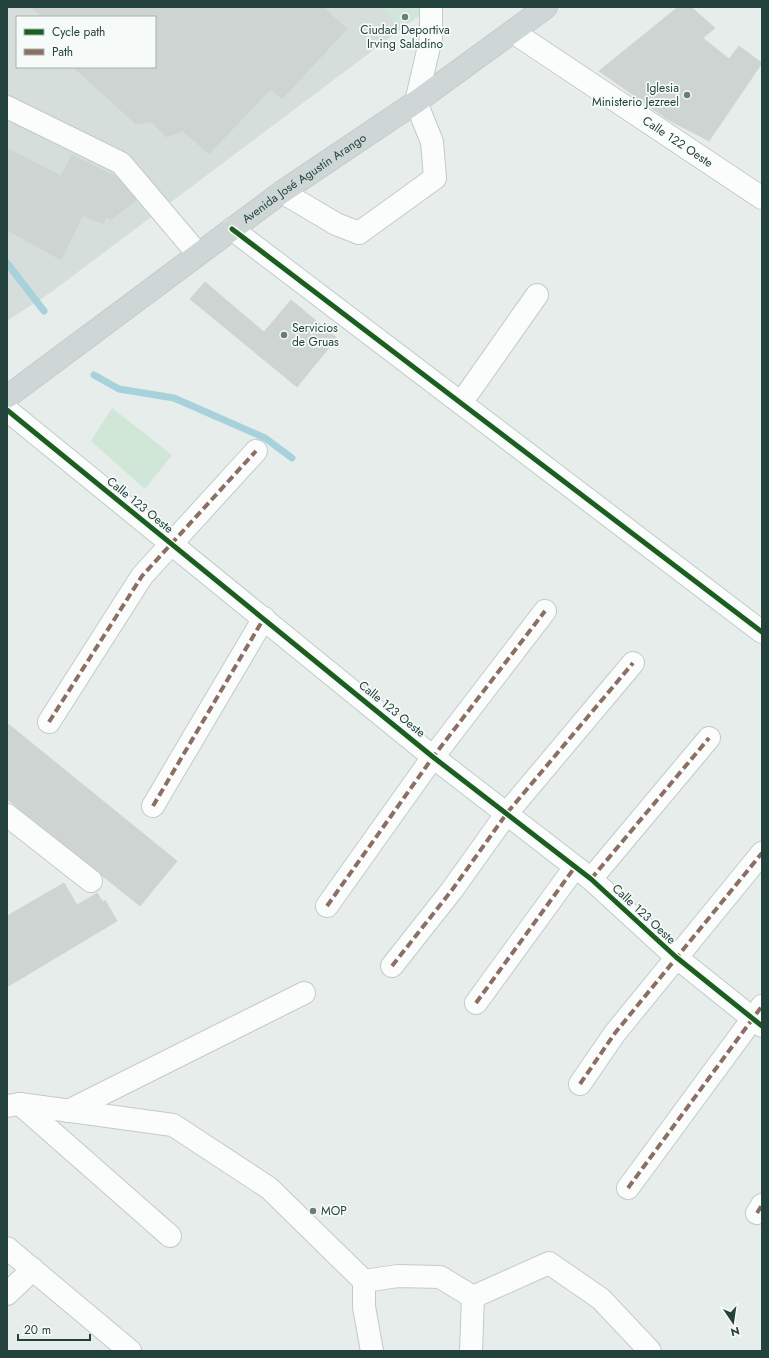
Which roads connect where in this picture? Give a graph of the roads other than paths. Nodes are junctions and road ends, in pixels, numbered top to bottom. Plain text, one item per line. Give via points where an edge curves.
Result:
1 (431, 7) edge
2 (546, 7) edge
3 (513, 32) junction
4 (416, 102) junction
5 (7, 107) edge
6 (282, 192) junction
7 (762, 198) edge
8 (232, 229) junction
9 (198, 254) junction
10 (537, 295) dead end
11 (7, 397) edge
12 (461, 403) junction
13 (7, 410) edge
14 (256, 451) dead end
15 (172, 543) junction
16 (545, 611) dead end
17 (264, 618) junction
18 (762, 632) edge
19 (633, 664) dead end
20 (49, 722) dead end
21 (709, 738) dead end
22 (433, 757) junction
23 (153, 806) dead end
24 (507, 813) junction
25 (7, 815) edge
26 (762, 853) edge
27 (583, 873) junction
28 (91, 881) dead end
29 (327, 906) dead end
30 (676, 957) junction
31 (392, 966) dead end
32 (304, 994) dead end
33 (476, 1003) dead end
34 (759, 1017) edge
35 (580, 1084) dead end
36 (14, 1105) edge
37 (68, 1111) junction
38 (628, 1188) dead end
39 (170, 1236) dead end
40 (7, 1248) edge
41 (33, 1269) junction
42 (364, 1281) junction
43 (7, 1294) edge
44 (473, 1297) junction
45 (130, 1351) edge
46 (372, 1351) edge
47 (472, 1351) edge
48 (650, 1351) edge

1 - 4 street via 431,38
2 - 3 main road, Avenida José Agustín Arango
3 - 4 main road, Avenida José Agustín Arango
3 - 7 street, Calle 122 Oeste
4 - 6 main road, Avenida José Agustín Arango
4 - 6 street via 432,142 435,178 359,233 336,224
5 - 9 street via 121,163
6 - 8 main road, Avenida José Agustín Arango
8 - 9 main road, Avenida José Agustín Arango
8 - 12 street
9 - 11 main road, Avenida José Agustín Arango
10 - 12 street
12 - 18 street
13 - 15 street, Calle 123 Oeste
14 - 15 street
15 - 17 street, Calle 123 Oeste
15 - 20 street via 142,576
16 - 22 street
17 - 22 street, Calle 123 Oeste
17 - 23 street
19 - 24 street
21 - 27 street
22 - 24 street, Calle 123 Oeste
22 - 29 street
24 - 27 street, Calle 123 Oeste
24 - 31 street via 452,890
25 - 28 street
26 - 30 street
27 - 30 street, Calle 123 Oeste
27 - 33 street
30 - 34 street, Calle 123 Oeste
30 - 35 street via 615,1033
32 - 37 street
34 - 38 street
36 - 37 street
36 - 39 street
37 - 42 street via 174,1125 269,1188
40 - 41 street
41 - 43 street
41 - 45 street
42 - 44 street via 398,1276 440,1277
42 - 46 street via 364,1307
44 - 47 street
44 - 48 street via 549,1263 600,1299

